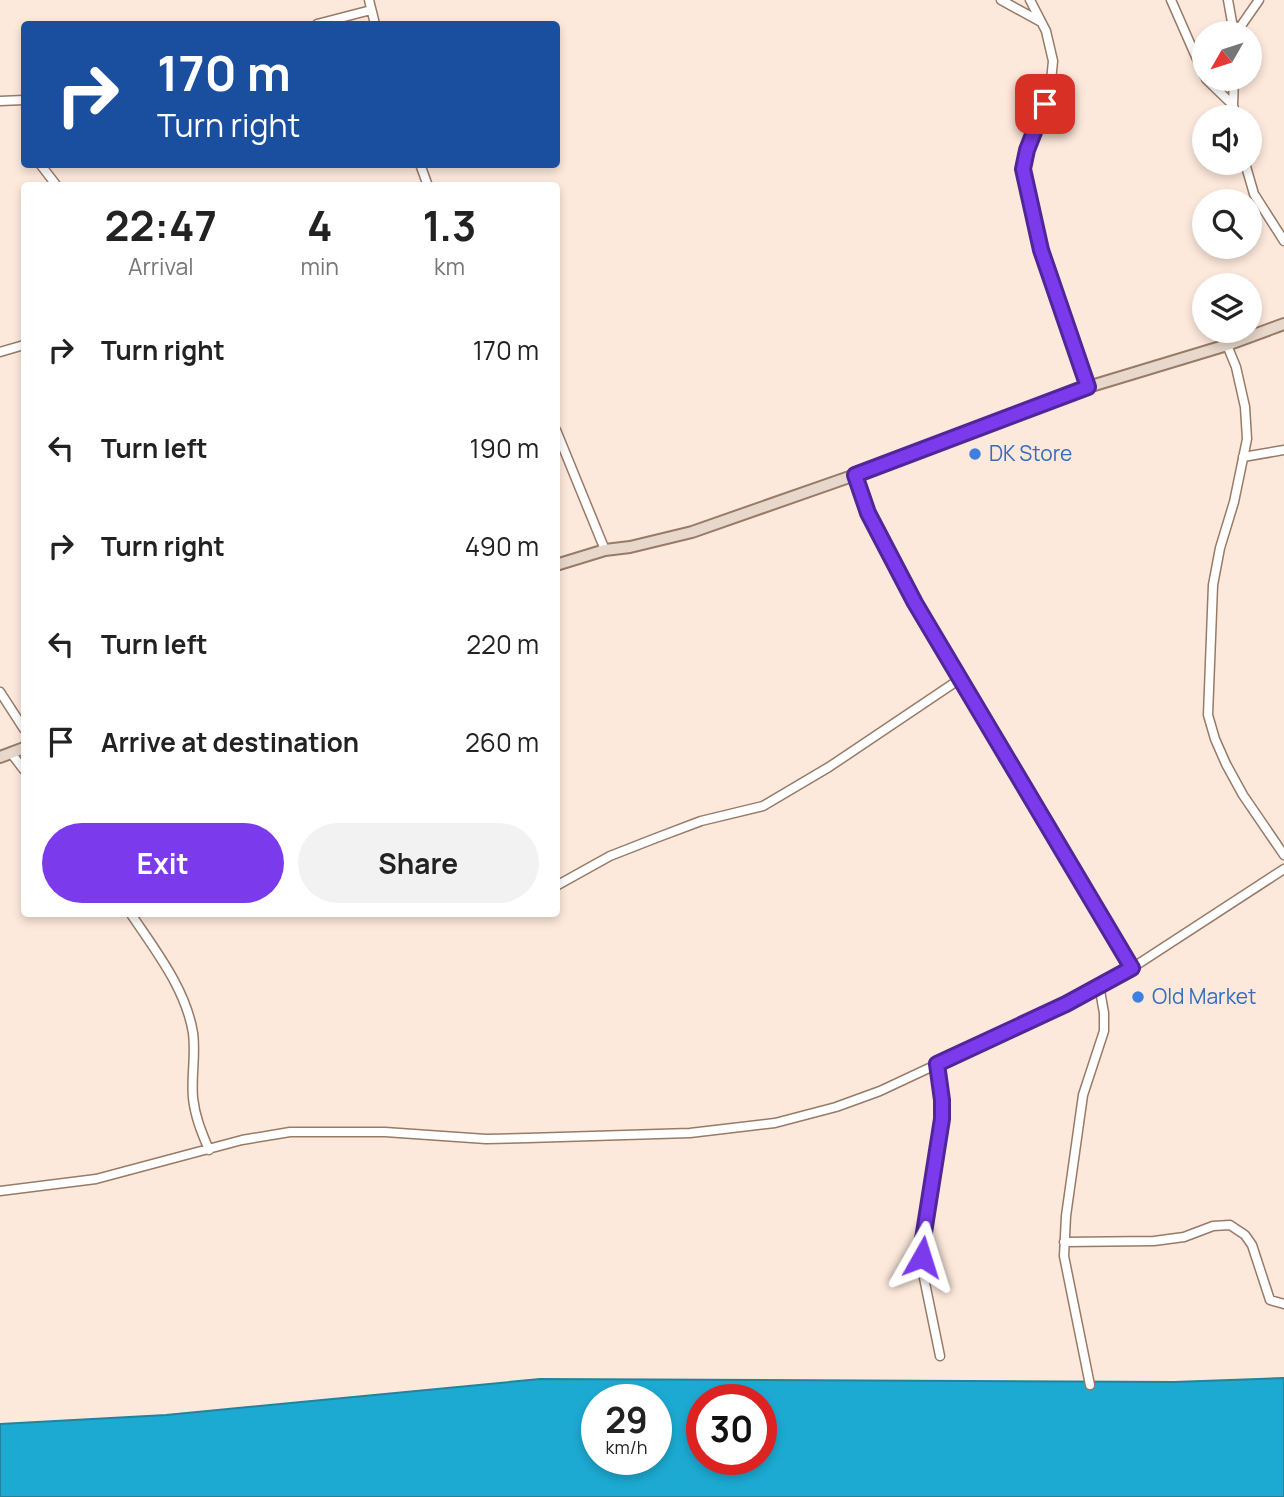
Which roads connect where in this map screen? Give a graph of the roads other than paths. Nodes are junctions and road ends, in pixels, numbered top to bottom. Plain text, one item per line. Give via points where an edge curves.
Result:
1 (369, 0) edge
2 (1001, 0) edge
3 (1030, 0) edge
4 (1171, 0) edge
5 (1228, 0) edge
6 (1259, 0) edge
7 (371, 10) junction
8 (329, 21) edge
9 (374, 21) edge
10 (1233, 21) edge
11 (1244, 21) edge
12 (1041, 22) junction
13 (1192, 48) edge
14 (1219, 91) edge
15 (1234, 91) edge
16 (21, 100) edge
17 (0, 101) edge
18 (1233, 105) joint
19 (43, 168) edge
20 (1248, 175) edge
21 (54, 182) edge
22 (1284, 241) edge
23 (1284, 324) edge
24 (1227, 345) junction
25 (21, 346) edge
26 (0, 352) edge
27 (1088, 387) junction
28 (560, 440) edge
29 (1284, 450) edge
30 (1243, 457) junction
31 (855, 475) junction
32 (605, 550) junction
33 (560, 564) edge
34 (960, 679) junction
35 (0, 692) edge
36 (21, 725) edge
37 (5, 755) edge
38 (21, 768) edge
39 (1284, 855) edge
40 (1284, 869) edge
41 (560, 884) edge
42 (133, 917) edge
43 (1132, 968) junction
44 (1100, 985) junction
45 (937, 1064) junction
46 (209, 1150) junction
47 (0, 1191) edge
48 (1064, 1242) junction
49 (1284, 1304) edge
50 (940, 1356) dead end
51 (1090, 1385) dead end

1 - 7 street
2 - 12 street
3 - 12 street
4 - 13 street
5 - 10 street
6 - 11 street
7 - 8 street
7 - 9 street
12 - 27 street via 1053,61 1050,91 1023,169 1041,250
14 - 18 street
15 - 18 street
16 - 17 street
19 - 21 street
20 - 22 street via 1254,194
23 - 24 main road
24 - 27 main road
24 - 30 street via 1245,407
25 - 26 street
27 - 31 main road
28 - 32 street
29 - 30 street
30 - 39 street via 1213,585 1207,697 1211,727 1226,764
31 - 32 main road via 692,532
31 - 34 street via 868,513
32 - 33 main road
34 - 41 street via 763,806 701,821 645,842
34 - 43 street
35 - 36 street
37 - 38 street
40 - 43 street
42 - 46 street via 188,1013 195,1053 193,1098
43 - 44 street
44 - 45 street
44 - 48 street via 1104,1031 1083,1094
45 - 46 street via 836,1107 739,1128 486,1139 290,1132
45 - 50 street via 942,1119 922,1257
46 - 47 street via 96,1179
48 - 49 street via 1154,1241 1230,1225 1252,1245 1270,1300
48 - 51 street via 1066,1275

